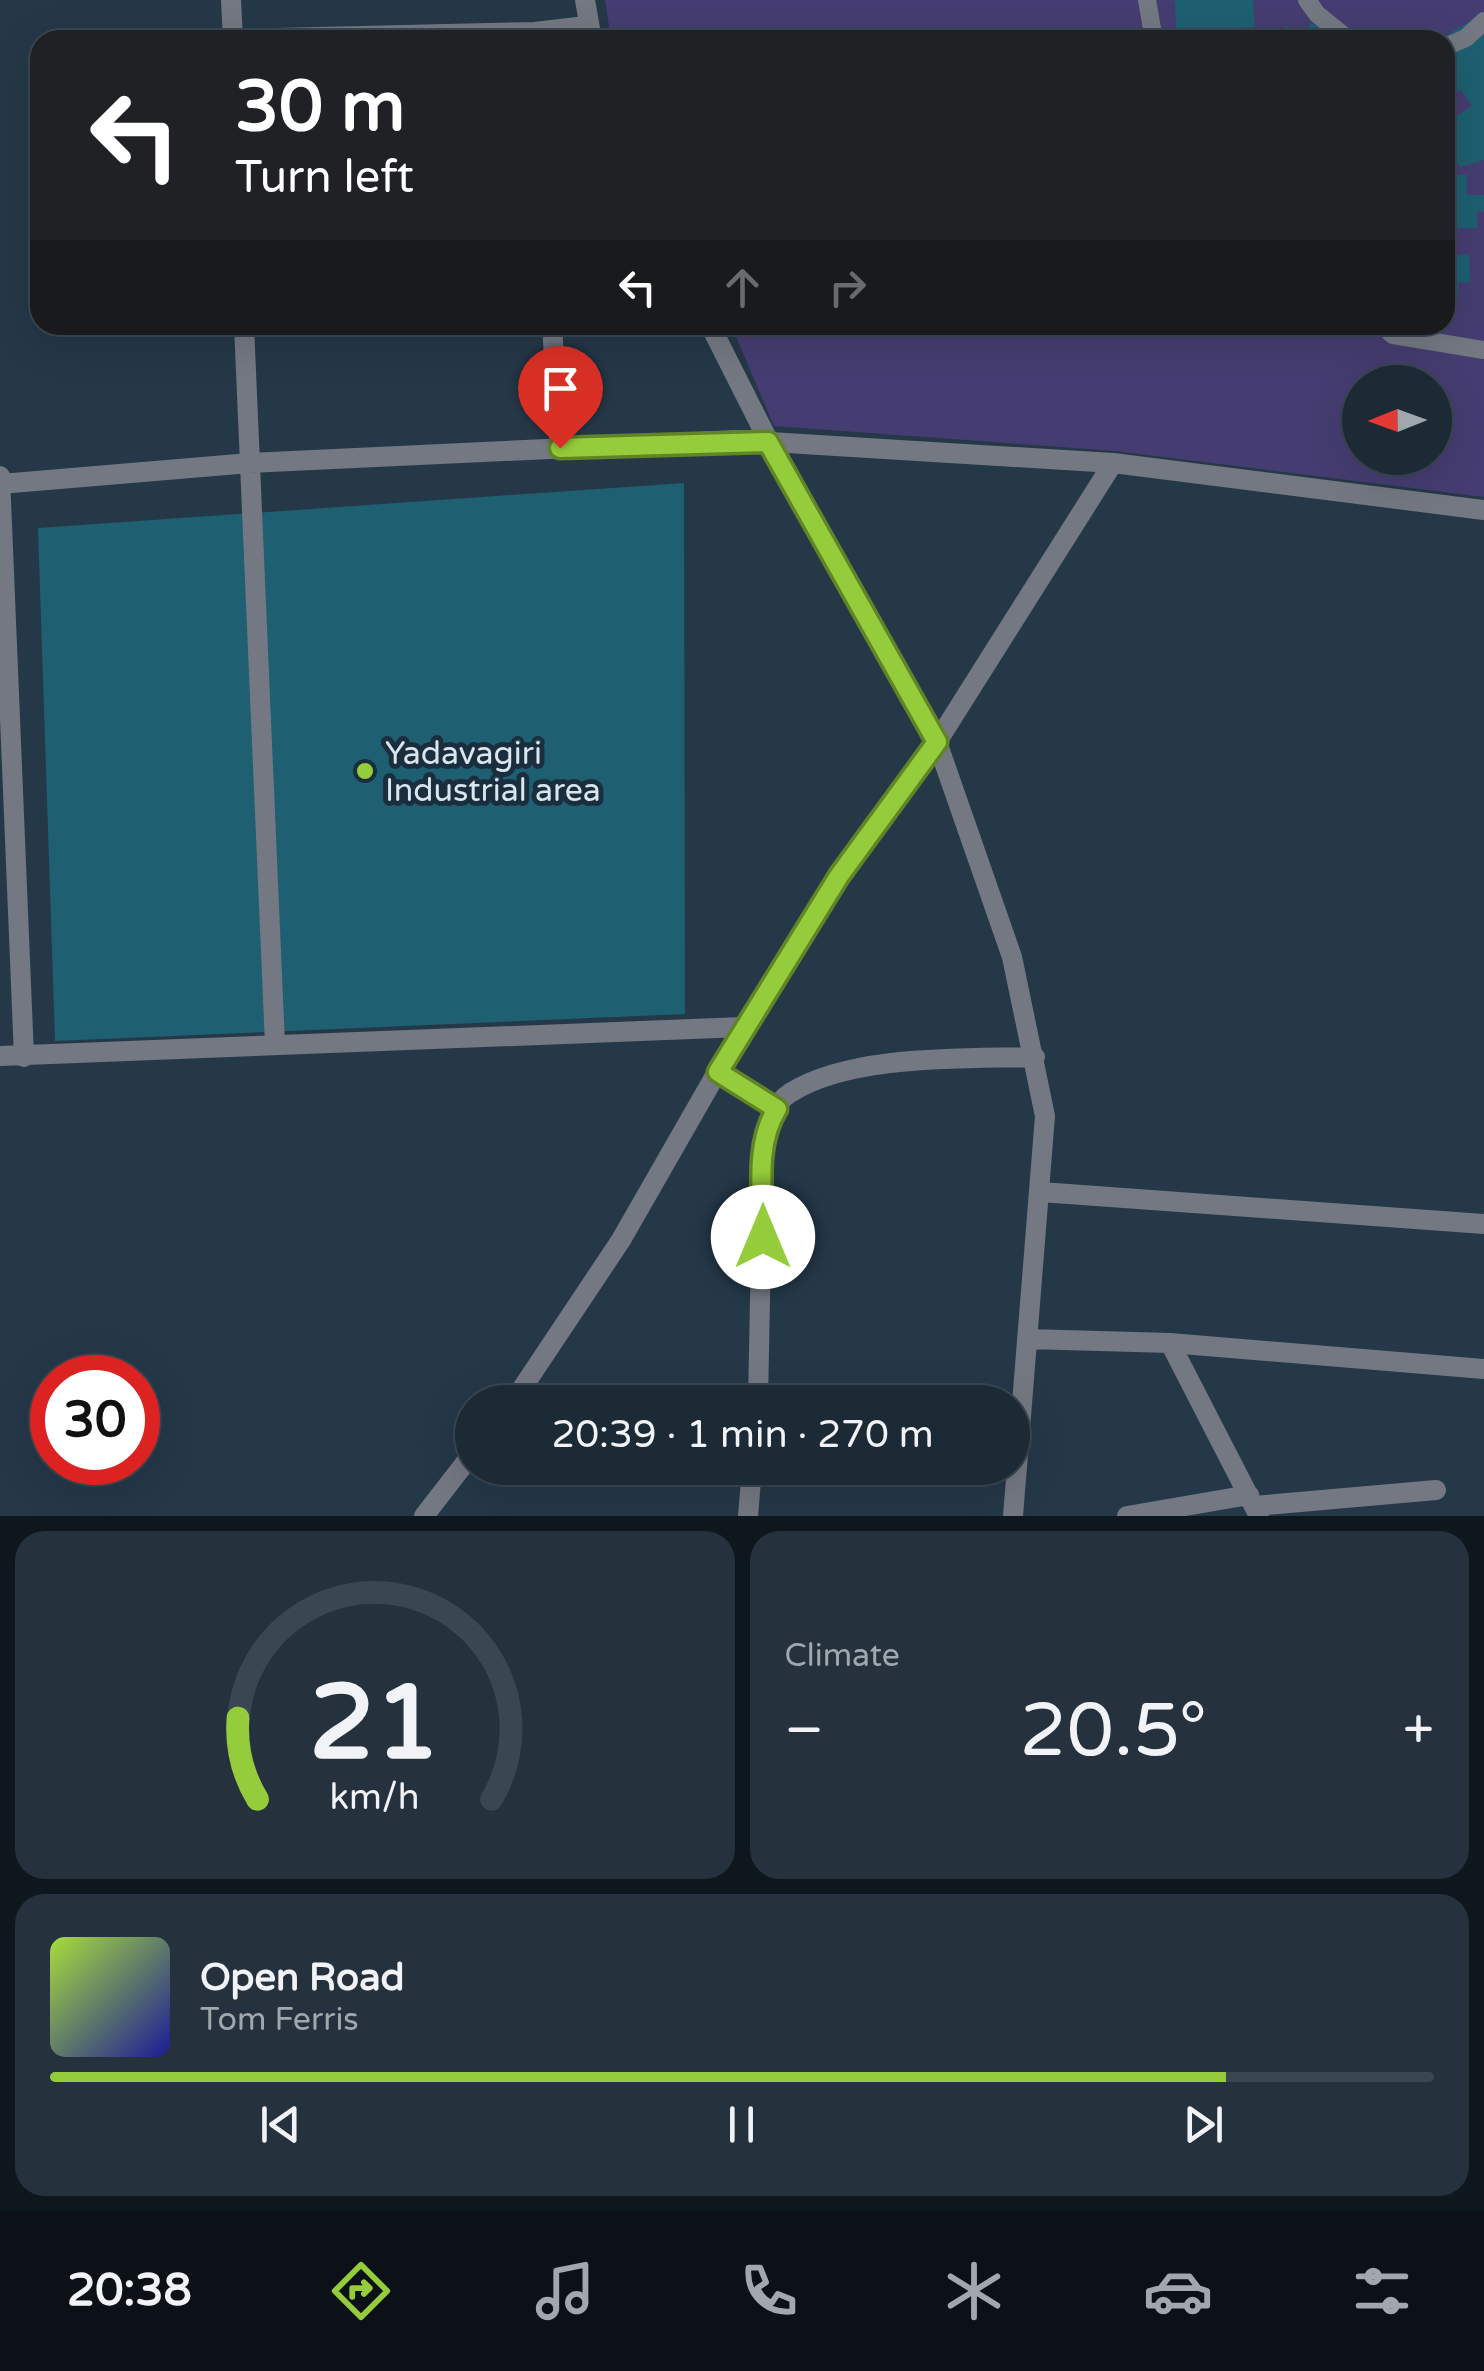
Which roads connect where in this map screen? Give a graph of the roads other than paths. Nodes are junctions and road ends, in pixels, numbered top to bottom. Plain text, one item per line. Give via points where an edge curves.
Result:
1 (232, 0) edge
2 (585, 0) edge
3 (1147, 0) edge
4 (1307, 0) edge
5 (1484, 20) edge
6 (233, 30) edge
7 (589, 30) edge
8 (1152, 30) edge
9 (1337, 30) edge
10 (1455, 43) edge
11 (244, 335) edge
12 (553, 335) edge
13 (715, 335) edge
14 (1392, 335) edge
15 (1484, 350) edge
16 (768, 442) junction
17 (560, 448) junction
18 (250, 463) junction
19 (1113, 464) junction
20 (0, 476) edge
21 (0, 484) edge
22 (1484, 510) edge
23 (937, 742) junction
24 (744, 1027) junction
25 (276, 1045) junction
26 (11, 1056) edge
27 (1035, 1057) junction
28 (718, 1072) junction
29 (777, 1109) junction
30 (1042, 1192) junction
31 (1484, 1224) edge
32 (1027, 1338) junction
33 (1170, 1344) junction
34 (1484, 1369) edge
35 (524, 1385) edge
36 (758, 1385) edge
37 (455, 1476) edge
38 (751, 1485) edge
39 (1436, 1490) dead end
40 (1254, 1506) edge
41 (424, 1516) edge
42 (748, 1516) edge
43 (1012, 1516) edge
44 (1128, 1516) edge

1 - 6 street
2 - 7 street
3 - 8 lane
4 - 9 lane
5 - 10 lane
11 - 18 street
12 - 17 street
13 - 16 street
14 - 15 lane
16 - 17 street
16 - 19 street
16 - 23 street
17 - 18 street
18 - 21 street
18 - 25 street
19 - 22 street
19 - 23 street
20 - 21 street
21 - 26 street
23 - 24 street via 839,876
23 - 27 street via 1012,958
24 - 25 street
24 - 28 street
25 - 26 street
27 - 29 street via 901,1061 818,1080 787,1094
27 - 30 street via 1045,1116
28 - 29 street
28 - 35 street via 620,1240
29 - 36 street via 763,1147
30 - 31 street
30 - 32 street
32 - 33 street
32 - 43 street
33 - 34 street
33 - 40 street
37 - 41 street
38 - 42 street
39 - 40 street
40 - 44 street

